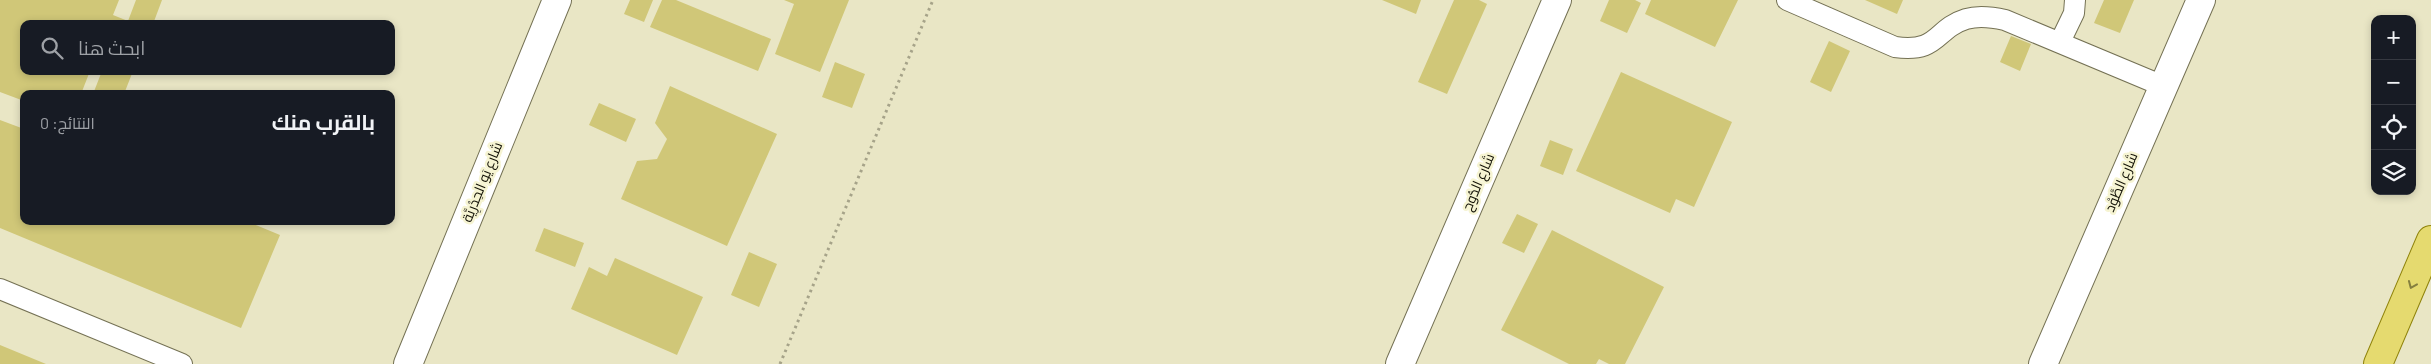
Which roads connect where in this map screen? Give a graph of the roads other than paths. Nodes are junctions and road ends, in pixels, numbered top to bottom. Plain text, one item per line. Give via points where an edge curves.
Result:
1 (556, 0) edge
2 (1557, 0) edge
3 (1788, 0) edge
4 (2075, 0) edge
5 (2201, 0) edge
6 (2060, 42) junction
7 (2163, 86) junction
8 (2431, 240) edge
9 (0, 288) edge
10 (182, 364) edge
11 (408, 364) edge
12 (1400, 364) edge
13 (2043, 364) edge
14 (2378, 364) edge

1 - 11 street, شارع يَو الحِدْرِيَّة
2 - 12 street, شارع الدُّوح
3 - 6 lane via 1896,47 1921,47 1932,43 1953,26 1978,17 2005,20
4 - 6 lane via 2074,13
5 - 7 street, شارع الطَّوْد
6 - 7 lane
7 - 13 street, شارع الطَّوْد
8 -> 14 main road
9 - 10 lane

